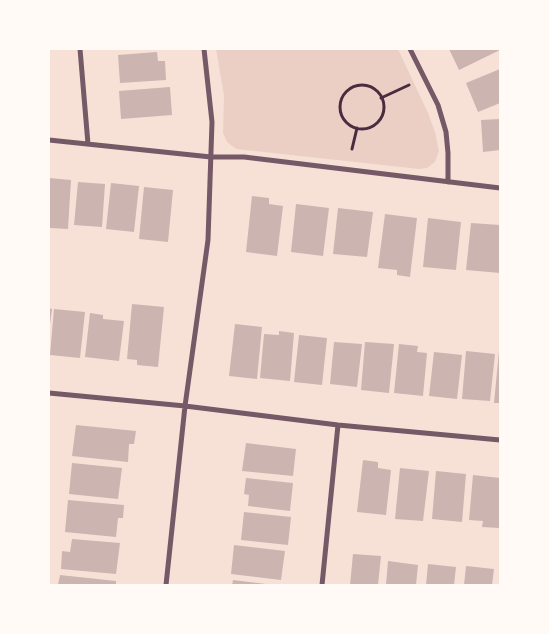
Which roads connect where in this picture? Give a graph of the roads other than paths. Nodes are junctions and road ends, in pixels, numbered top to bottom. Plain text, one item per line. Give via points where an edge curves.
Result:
1 (80, 49) edge
2 (204, 49) edge
3 (410, 49) edge
4 (49, 140) edge
5 (88, 144) junction
6 (211, 157) junction
7 (448, 182) junction
8 (500, 188) edge
9 (49, 393) edge
10 (184, 406) junction
11 (338, 425) junction
12 (500, 440) edge
13 (166, 585) edge
14 (322, 585) edge

1 - 5 street
2 - 6 street via 212,122
3 - 7 street via 438,105 446,132
4 - 5 street
5 - 6 street
6 - 7 street
6 - 10 street via 208,240
7 - 8 street
9 - 10 street
10 - 11 street
10 - 13 street
11 - 12 street
11 - 14 street

